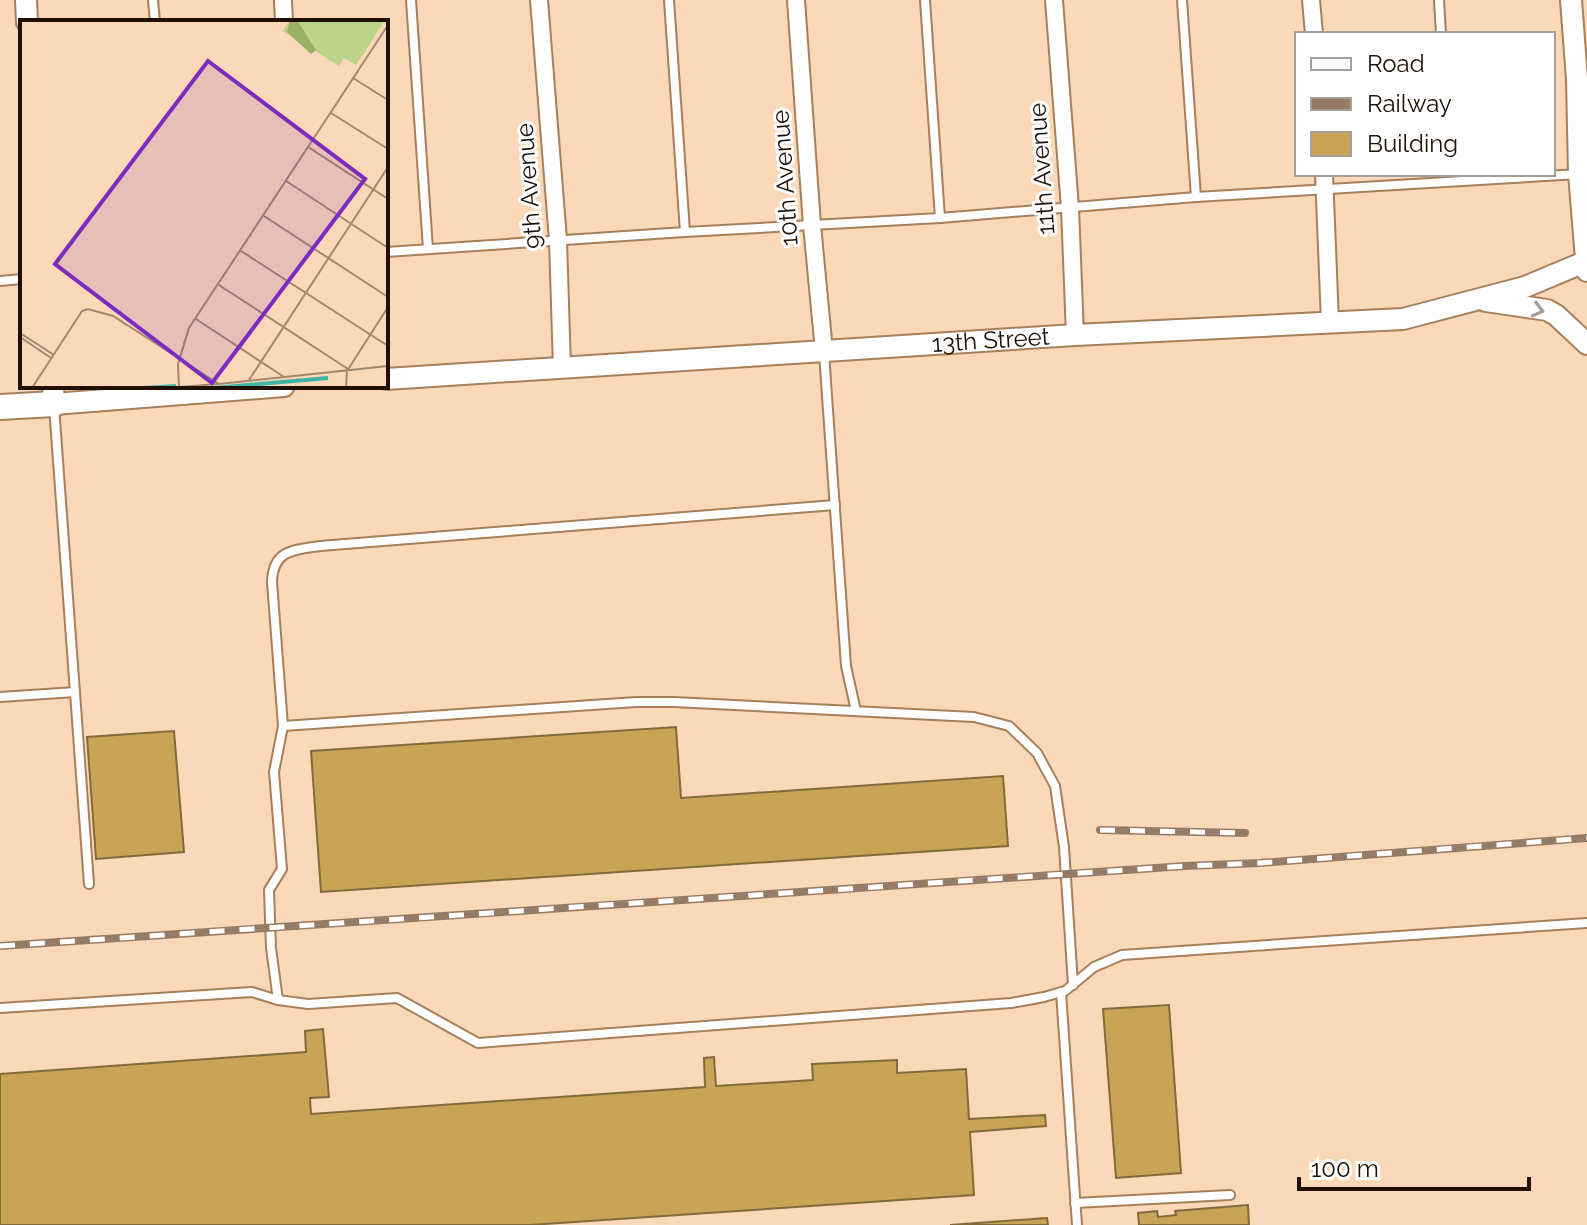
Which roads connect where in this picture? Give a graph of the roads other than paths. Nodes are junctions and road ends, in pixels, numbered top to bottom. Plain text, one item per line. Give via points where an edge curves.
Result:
1 (26, 0) edge
2 (153, 0) edge
3 (283, 0) edge
4 (411, 0) edge
5 (539, 0) edge
6 (669, 0) edge
7 (796, 0) edge
8 (925, 0) edge
9 (1054, 0) edge
10 (1182, 0) edge
11 (1311, 0) edge
12 (1439, 0) edge
13 (1571, 0) edge
14 (27, 20) edge
15 (155, 20) edge
16 (284, 20) edge
17 (1314, 32) edge
18 (1441, 32) edge
19 (1582, 75) edge
20 (1583, 130) edge
21 (1452, 178) edge
22 (1325, 181) edge
23 (1582, 187) edge
24 (1196, 197) junction
25 (1070, 208) junction
26 (940, 218) junction
27 (812, 225) junction
28 (685, 232) junction
29 (558, 240) junction
30 (428, 249) junction
31 (388, 252) edge
32 (1586, 265) edge
33 (20, 279) edge
34 (0, 281) edge
35 (1478, 300) junction
36 (1330, 322) junction
37 (1075, 335) junction
38 (1587, 344) edge
39 (824, 351) junction
40 (562, 368) junction
41 (388, 379) edge
42 (233, 388) edge
43 (54, 395) edge
44 (0, 407) edge
45 (835, 505) junction
46 (75, 692) junction
47 (0, 697) edge
48 (856, 711) junction
49 (283, 726) junction
50 (89, 884) dead end
51 (1587, 923) edge
52 (1073, 985) junction
53 (1061, 992) junction
54 (278, 1000) junction
55 (0, 1008) edge
56 (1230, 1195) dead end
57 (1075, 1203) junction
58 (1077, 1225) edge

1 - 14 street
2 - 15 lane
3 - 16 street
4 - 30 lane
5 - 29 street, 9th Avenue
6 - 28 lane
7 - 27 street, 10th Avenue
8 - 26 lane
9 - 25 street, 11th Avenue
10 - 24 lane
11 - 17 street
12 - 18 lane
13 - 19 street
19 - 20 street
20 - 23 street
21 - 22 lane
21 - 23 lane
22 - 24 lane
22 - 36 street
23 - 32 street
24 - 25 lane
25 - 26 lane
25 - 37 street, 11th Avenue
26 - 27 lane
27 - 28 lane
27 - 39 street, 10th Avenue
28 - 29 lane
29 - 30 lane
29 - 40 street, 9th Avenue
30 - 31 lane
32 - 35 street, 13th Street
33 - 34 lane
35 - 36 street, 13th Street via 1403,319
35 -> 38 street via 1547,310
36 - 37 street, 13th Street
37 - 39 street, 13th Street
39 - 40 street, 13th Street
39 - 45 lane
40 - 41 street, 13th Street
42 - 43 street
43 - 44 main road
43 - 46 lane
45 - 48 lane via 846,666
45 - 49 lane via 288,552 272,569
46 - 47 lane
46 - 50 lane
48 - 49 lane via 636,702
48 - 52 lane via 974,717 1009,726 1037,753 1055,786
49 - 54 lane via 274,772 282,869 269,890
51 - 52 lane via 1122,955 1094,967
52 - 53 lane
53 - 54 lane via 1011,1003 478,1043 397,998 308,1004
53 - 57 lane
54 - 55 lane via 252,992
56 - 57 lane
57 - 58 lane

